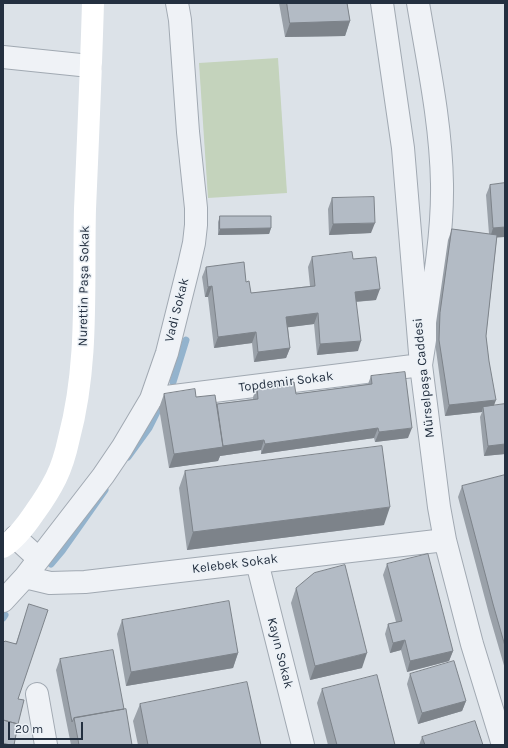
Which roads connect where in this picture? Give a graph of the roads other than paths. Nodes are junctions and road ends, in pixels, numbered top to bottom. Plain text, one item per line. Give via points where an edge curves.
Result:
1 (93, 3) edge
2 (177, 3) edge
3 (382, 3) edge
4 (418, 3) edge
5 (3, 58) edge
6 (90, 66) junction
7 (421, 365) junction
8 (151, 399) junction
9 (445, 540) junction
10 (9, 542) edge
11 (39, 559) junction
12 (256, 562) junction
13 (25, 577) junction
14 (3, 601) edge
15 (37, 694) dead end
16 (46, 745) edge
17 (303, 745) edge
18 (502, 745) edge

1 - 6 street, Nurettin Paşa Sokak
2 - 8 street, Vadi Sokak via 196,225 189,265
3 - 7 street, Mürselpaşa Caddesi via 403,148
4 - 7 street via 437,119 442,184 440,234
5 - 6 street
6 - 10 street, Nurettin Paşa Sokak via 84,336 79,391 73,424 57,478 25,526
7 - 8 street, Topdemir Sokak
7 - 9 street, Mürselpaşa Caddesi
8 - 11 street, Vadi Sokak via 103,476
9 - 12 street, Kelebek Sokak
9 - 18 street, Mürselpaşa Caddesi
10 - 11 street
11 - 13 street, Vadi Sokak
12 - 13 street, Kelebek Sokak via 85,582 50,583
12 - 17 street, Kayın Sokak
13 - 14 street, Vadi Sokak
15 - 16 street

